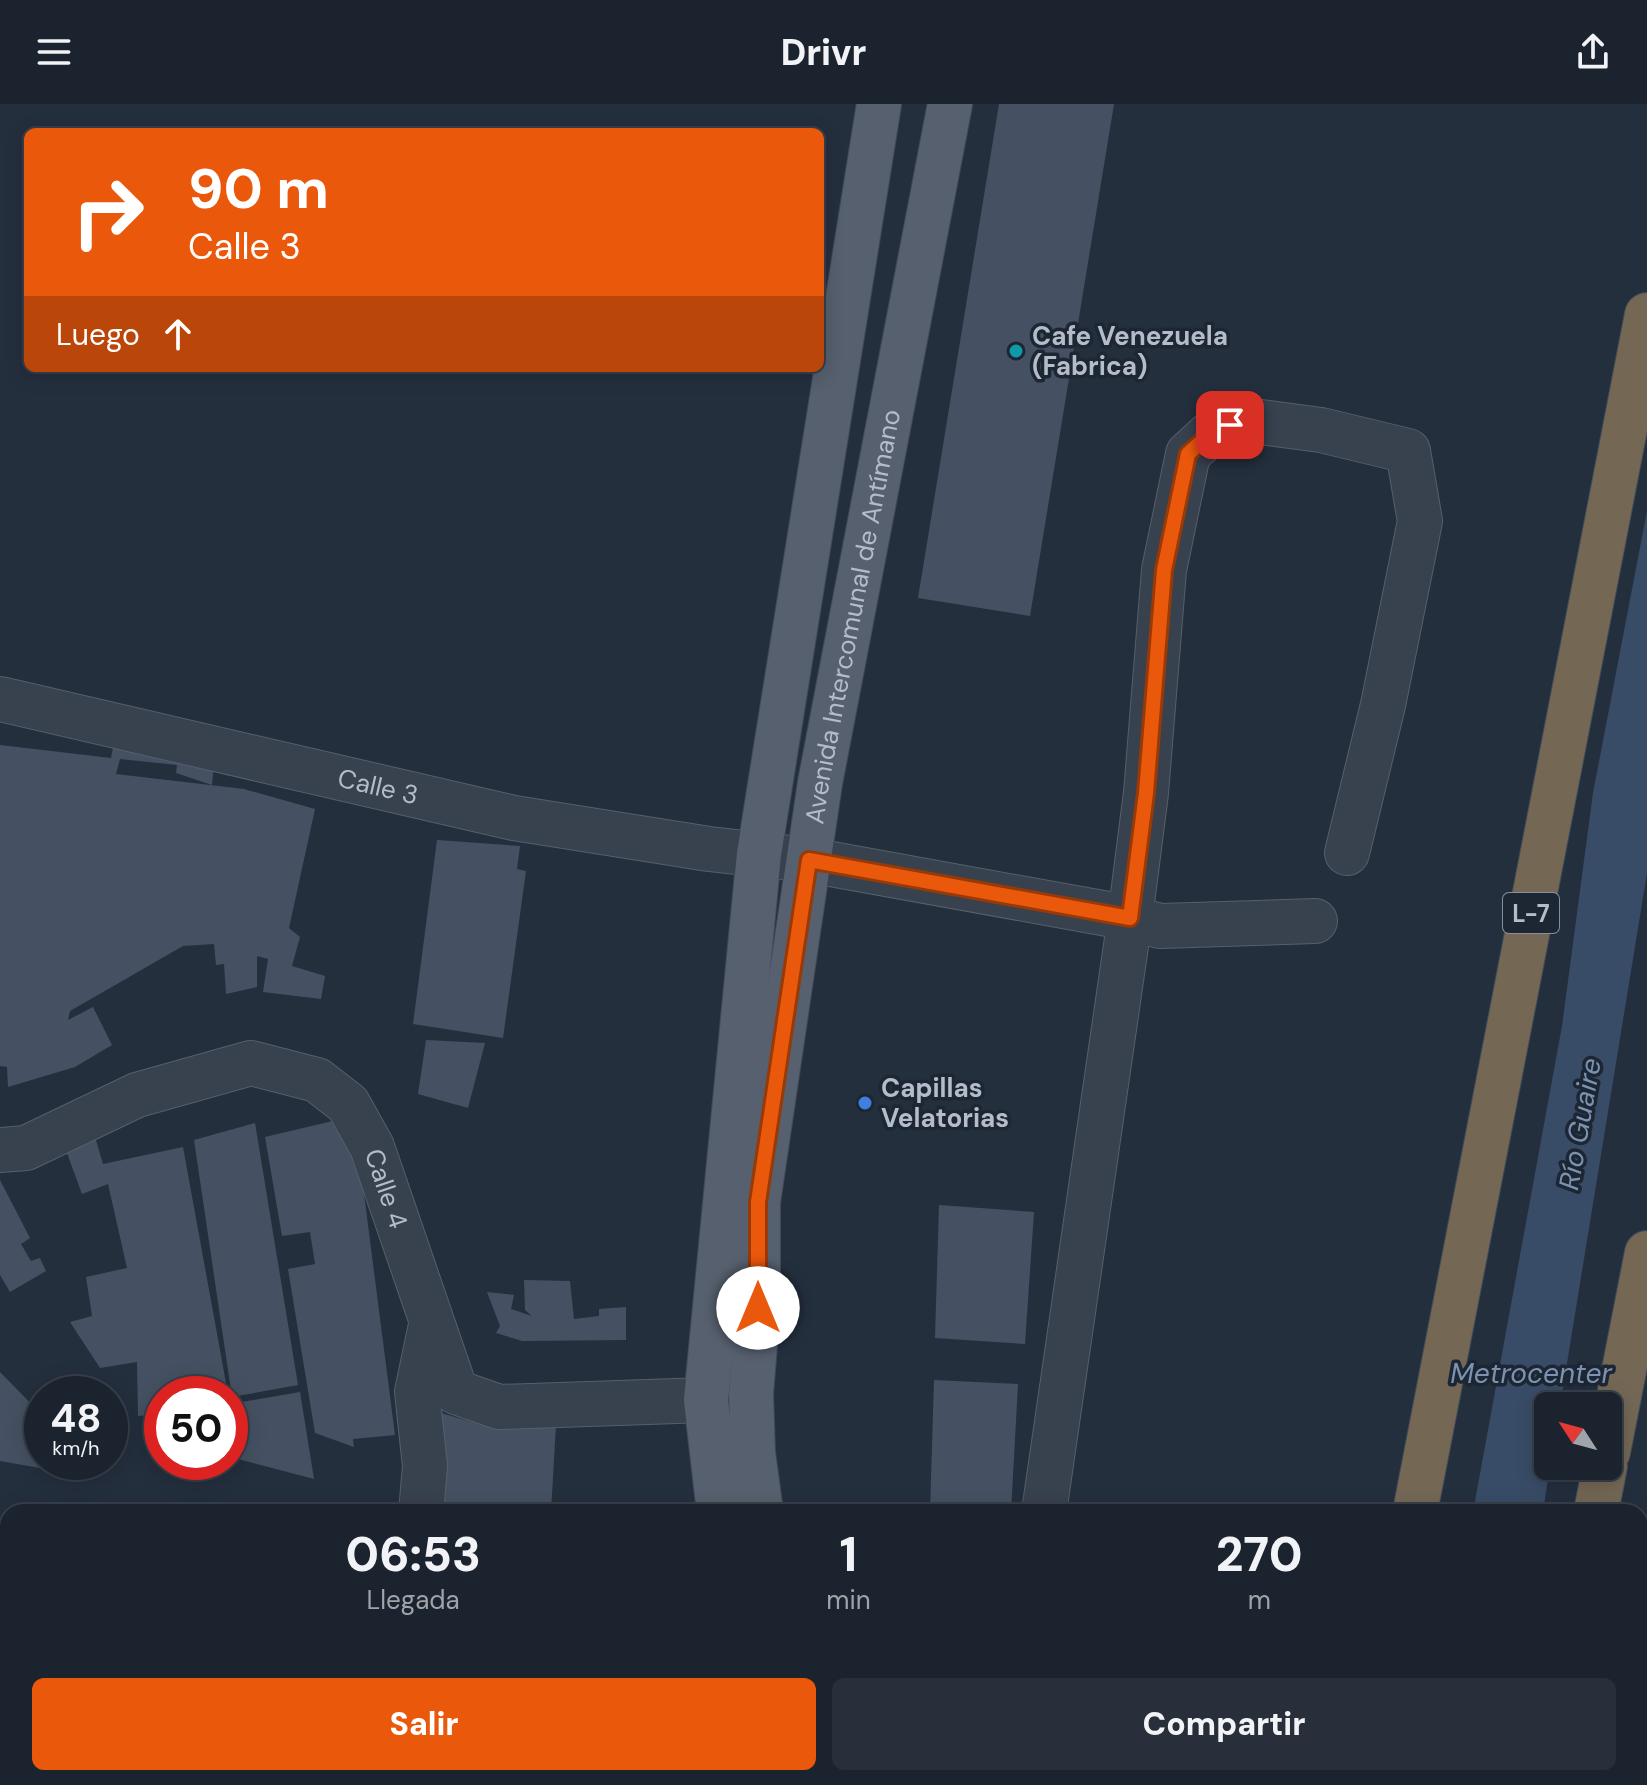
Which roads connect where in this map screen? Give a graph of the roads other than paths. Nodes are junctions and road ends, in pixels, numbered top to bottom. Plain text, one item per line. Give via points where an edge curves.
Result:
1 (879, 104) edge
2 (950, 104) edge
3 (1647, 315) edge
4 (0, 699) edge
5 (1347, 853) dead end
6 (759, 854) junction
7 (809, 860) junction
8 (1130, 918) junction
9 (1315, 921) dead end
10 (0, 1150) edge
11 (1647, 1253) edge
12 (431, 1325) junction
13 (1620, 1392) edge
14 (751, 1394) junction
15 (706, 1400) junction
16 (1602, 1480) edge
17 (422, 1504) edge
18 (718, 1504) edge
19 (760, 1504) edge
20 (1045, 1504) edge
21 (1417, 1504) edge
22 (1598, 1504) edge

1 - 6 main road, Avenida Intercomunal de Antímano
2 - 7 main road, Avenida Intercomunal de Antímano via 825,751
3 - 21 highway, L-7
4 - 6 street, Calle 3 via 514,818
5 - 8 street via 1420,521 1408,451 1321,430 1246,420 1214,430 1188,454 1164,570
6 - 7 street, Calle 3
6 - 15 main road, Avenida Intercomunal de Antímano
7 - 8 street
7 - 14 main road, Avenida Intercomunal de Antímano via 758,1202
8 - 9 street via 1160,926
8 - 20 street
10 - 12 street, Calle 4 via 26,1148 137,1095 251,1063 317,1080 348,1104 372,1147
11 - 13 highway
12 - 15 street, Calle 4 via 456,1392 499,1407
12 - 17 street via 417,1392 425,1466
14 - 15 street
14 - 19 main road, Avenida Intercomunal de Antímano
15 - 18 main road, Avenida Intercomunal de Antímano
16 - 22 highway

